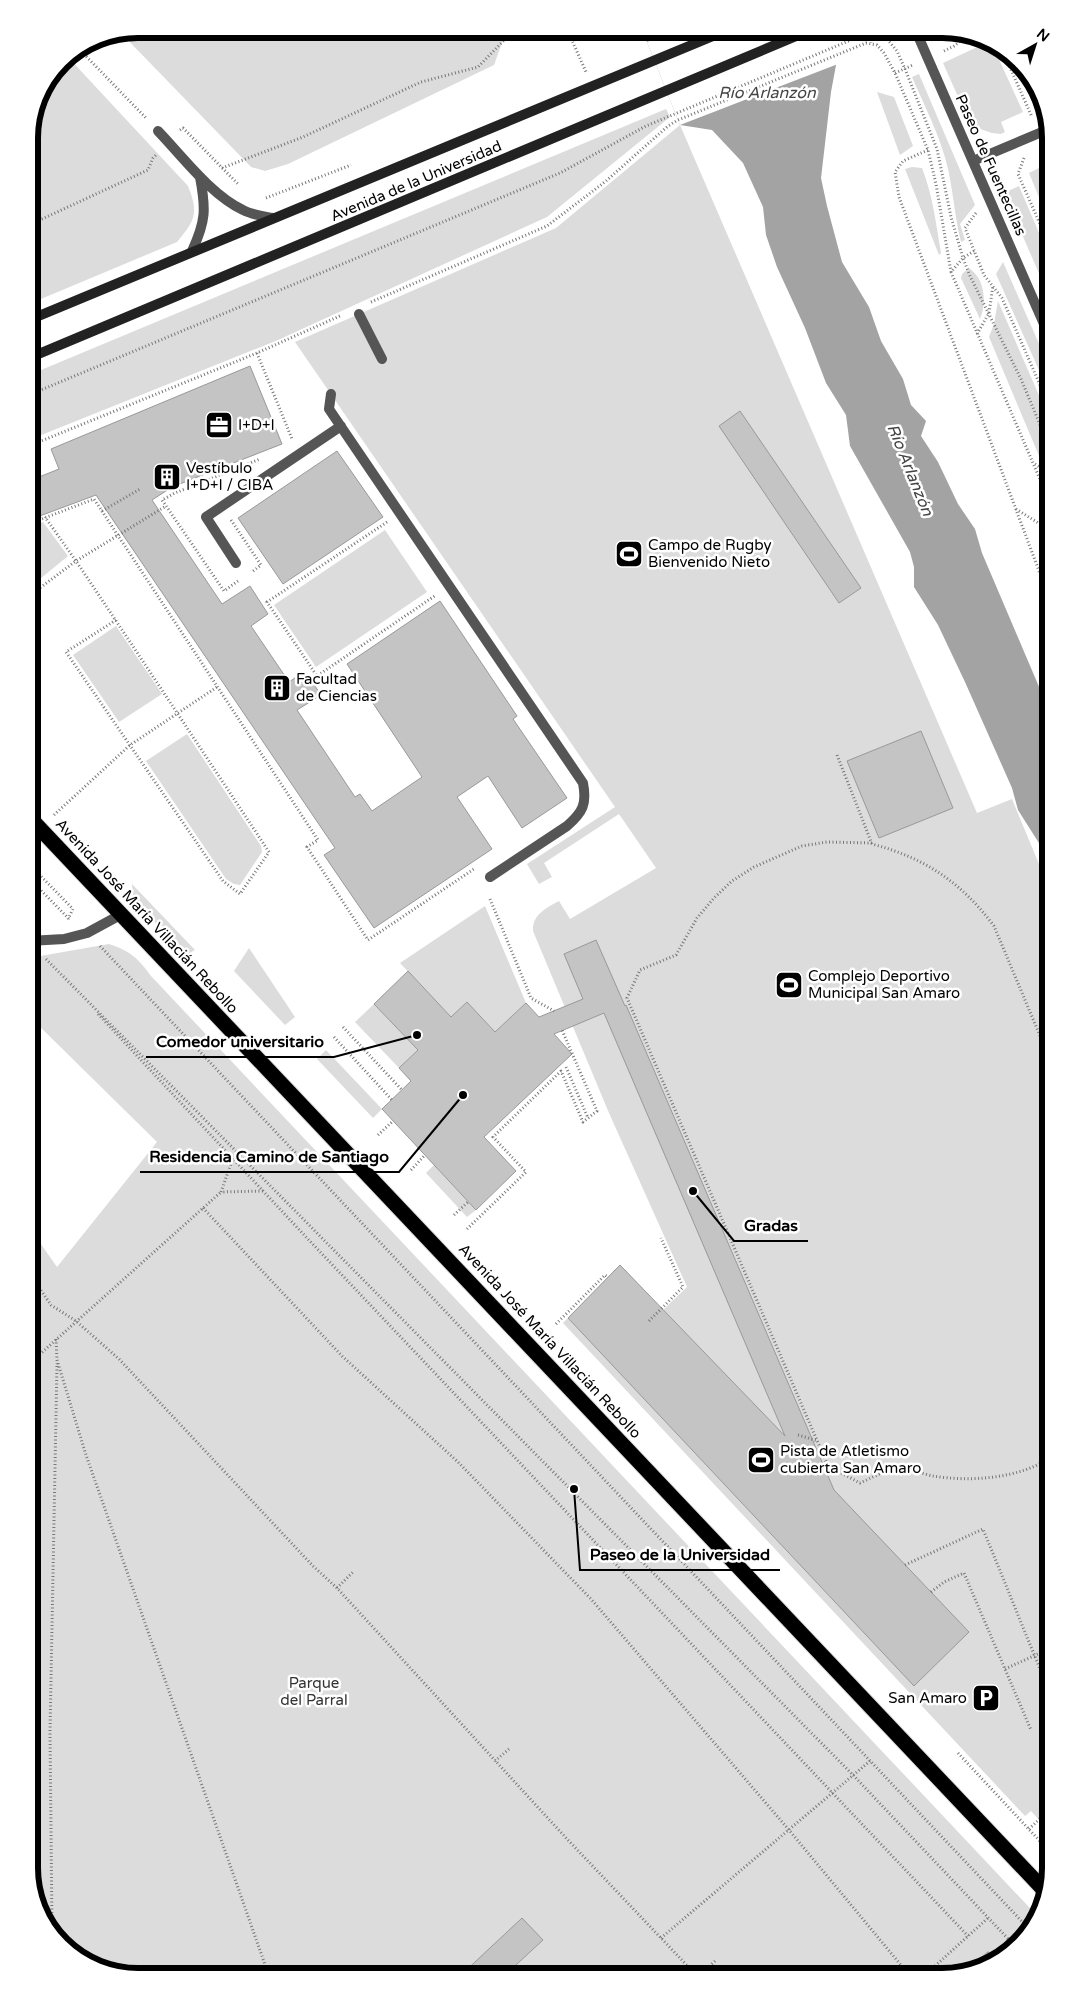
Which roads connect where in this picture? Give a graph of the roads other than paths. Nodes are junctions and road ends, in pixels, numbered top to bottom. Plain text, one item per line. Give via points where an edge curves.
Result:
1 (709, 38) edge
2 (792, 38) edge
3 (919, 38) edge
4 (158, 131) road end
5 (1042, 131) edge
6 (973, 161) junction
7 (200, 177) junction
8 (273, 218) junction
9 (192, 251) junction
10 (358, 314) dead end
11 (38, 316) edge
12 (1042, 319) edge
13 (38, 354) edge
14 (382, 359) dead end
15 (331, 394) dead end
16 (340, 426) junction
17 (236, 563) dead end
18 (38, 826) edge
19 (490, 878) dead end
20 (122, 914) junction
21 (38, 941) edge
22 (1041, 1886) edge

1 - 8 main road, Avenida de la Universidad
2 - 13 main road, Avenida de la Universidad
3 - 6 street, Paseo de Fuentecillas
4 - 7 street
5 - 6 street
6 - 12 street, Paseo de Fuentecillas
7 - 8 street via 243,210
7 - 9 street via 205,216
8 - 9 main road, Avenida de la Universidad
9 - 11 main road, Avenida de la Universidad
10 - 14 street
15 - 16 street via 329,410
16 - 17 street via 206,517
16 - 19 street via 583,783 583,808 576,818
18 - 20 highway, Avenida José María Villacián Rebollo
20 - 21 street via 87,933
20 - 22 highway, Avenida José María Villacián Rebollo

